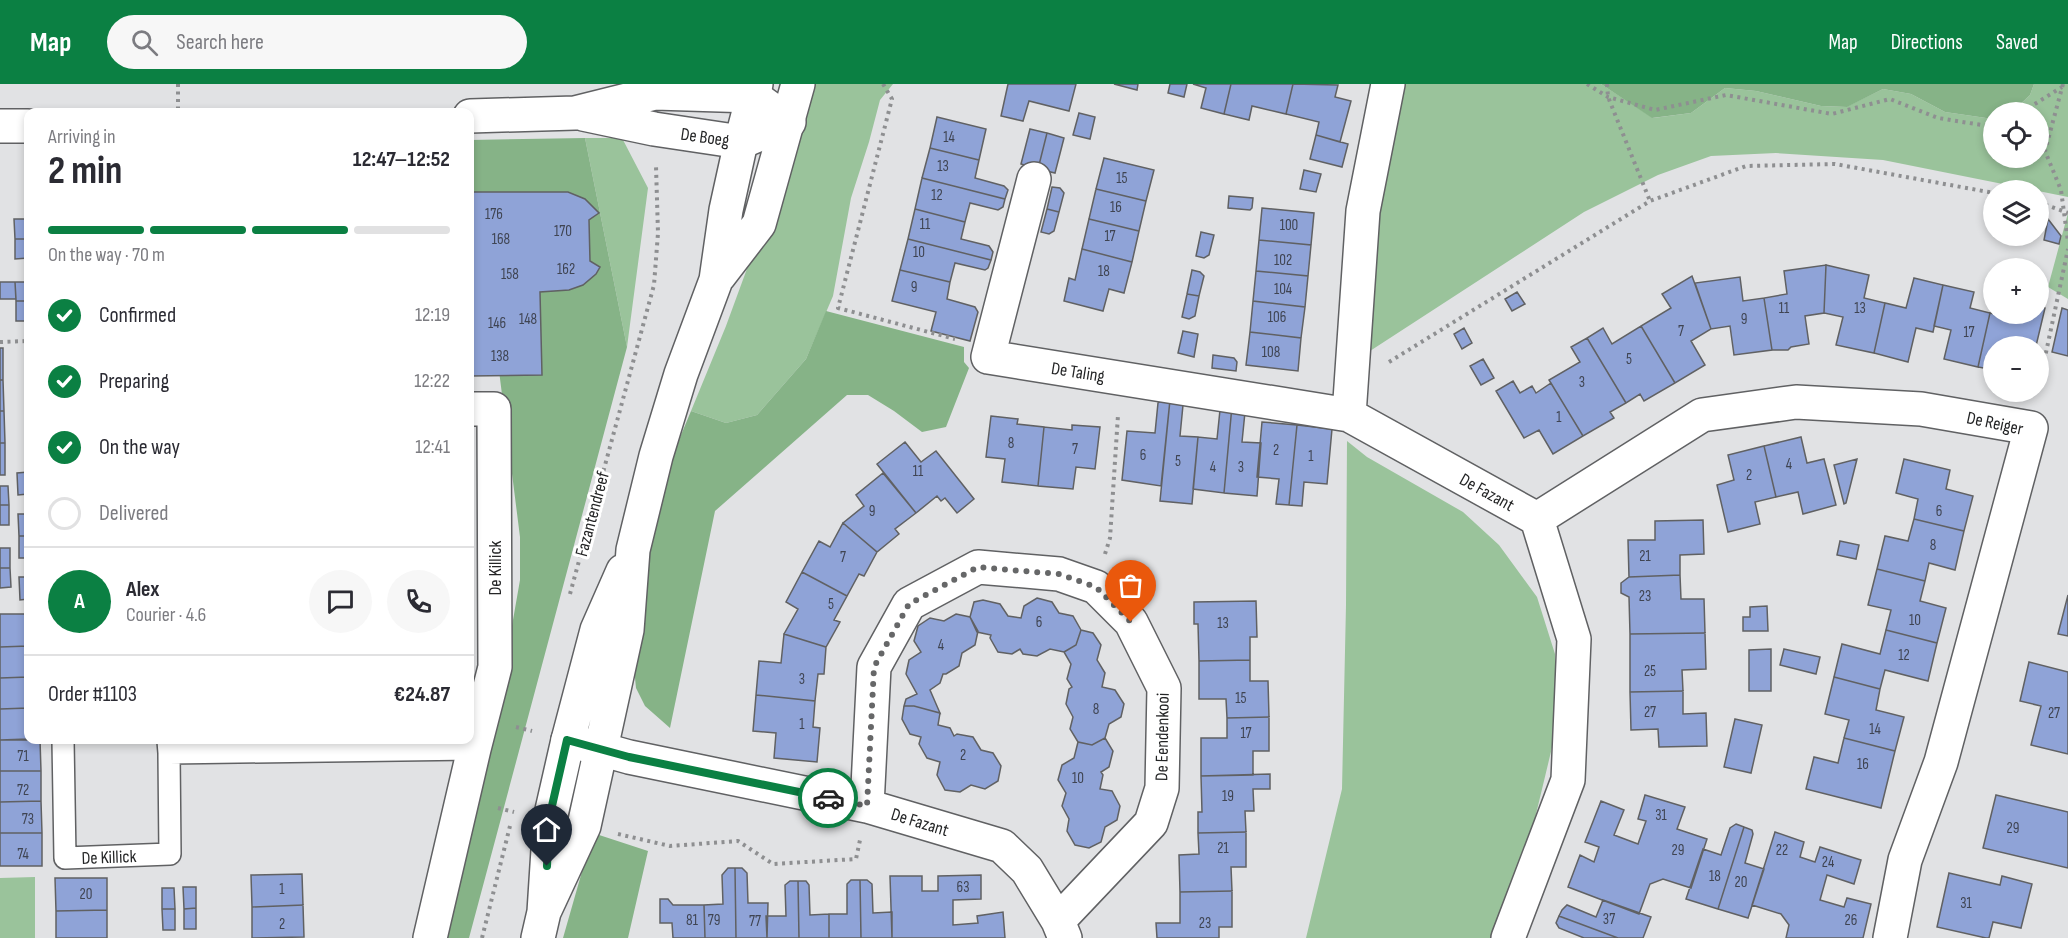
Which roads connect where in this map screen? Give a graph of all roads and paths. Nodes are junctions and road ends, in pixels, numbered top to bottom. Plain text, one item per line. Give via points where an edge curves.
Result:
1 (178, 84) edge
2 (798, 84) edge
3 (883, 84) edge
4 (1388, 84) edge
5 (1587, 84) edge
6 (1607, 84) edge
7 (2062, 86) edge
8 (755, 90) edge
9 (1608, 97) junction
10 (2037, 102) edge
11 (178, 108) edge
12 (575, 113) junction
13 (474, 116) edge
14 (789, 122) junction
15 (1983, 125) edge
16 (0, 126) edge
17 (24, 126) edge
18 (654, 129) junction
19 (741, 142) junction
20 (1034, 179) dead end
21 (1983, 191) edge
22 (1650, 201) junction
23 (2049, 206) edge
24 (2066, 213) edge
25 (2068, 242) edge
26 (2068, 249) edge
27 (716, 280) junction
28 (2049, 338) edge
29 (24, 341) edge
30 (0, 342) edge
31 (991, 348) junction
32 (1384, 365) dead end
33 (1120, 378) junction
34 (474, 409) edge
35 (1349, 415) junction
36 (1536, 519) junction
37 (633, 550) junction
38 (1096, 587) junction
39 (567, 606) dead end
40 (482, 717) junction
41 (536, 720) dead end
42 (567, 740) junction
43 (63, 744) edge
44 (168, 746) edge
45 (474, 749) junction
46 (601, 750) junction
47 (462, 800) junction
48 (867, 806) junction
49 (513, 812) junction
50 (549, 819) junction
51 (584, 826) junction
52 (541, 925) edge
53 (1061, 929) edge
54 (430, 938) edge
55 (482, 938) edge
56 (1508, 938) edge
57 (1890, 938) edge

1 - 11 path
2 - 14 street
3 - 31 path via 892,99 838,308
4 - 35 street via 1363,211
5 - 9 path
6 - 9 path
7 - 10 path
7 - 24 path via 2045,151
8 - 12 street, De Boeg via 655,93
8 - 14 street
8 - 19 street
9 - 15 path via 1655,110 1726,95 1832,114 1890,99 1938,118
9 - 22 path
12 - 13 street, De Boeg
12 - 18 street, De Boeg
14 - 19 street, De Boeg
14 - 27 street via 759,224
16 - 17 street
18 - 19 street, De Boeg
18 - 39 path, Fazantendreef via 658,233 654,285
19 - 27 street
20 - 31 street
21 - 22 path via 1835,164 1768,165 1746,166
22 - 32 path
23 - 24 path
24 - 25 path
26 - 28 path
27 - 37 street via 678,384
29 - 30 path
31 - 33 street, De Taling via 988,357
33 - 35 street, De Taling
33 - 38 path via 1110,538
34 - 40 street, De Killick via 494,409 495,667
35 - 36 street, De Fazant
36 - 56 street, De Fazant via 1574,639 1568,780
36 - 57 street, De Reiger via 1702,415 1796,402 1921,409 2031,428 1941,762 1905,860
37 - 42 street via 597,630
37 - 46 street via 627,630
38 - 48 street, De Eendenkooi via 1059,574 978,567 909,604 874,667
38 - 53 street, De Eendenkooi via 1131,622 1164,688 1162,788 1151,823
40 - 41 path via 533,731
40 - 45 street, De Killick
42 - 46 street, De Fazant
42 - 50 street
43 - 44 lane, De Killick via 65,858 170,854
44 - 45 lane, De Killick
45 - 47 street, De Killick
46 - 48 street, De Fazant
46 - 51 street
47 - 49 path
47 - 54 street, De Killick
48 - 51 path via 856,859 773,864 738,841 670,846
48 - 53 street, De Fazant via 1002,846 1027,870
49 - 50 path
49 - 55 path
50 - 52 street
51 - 52 street

